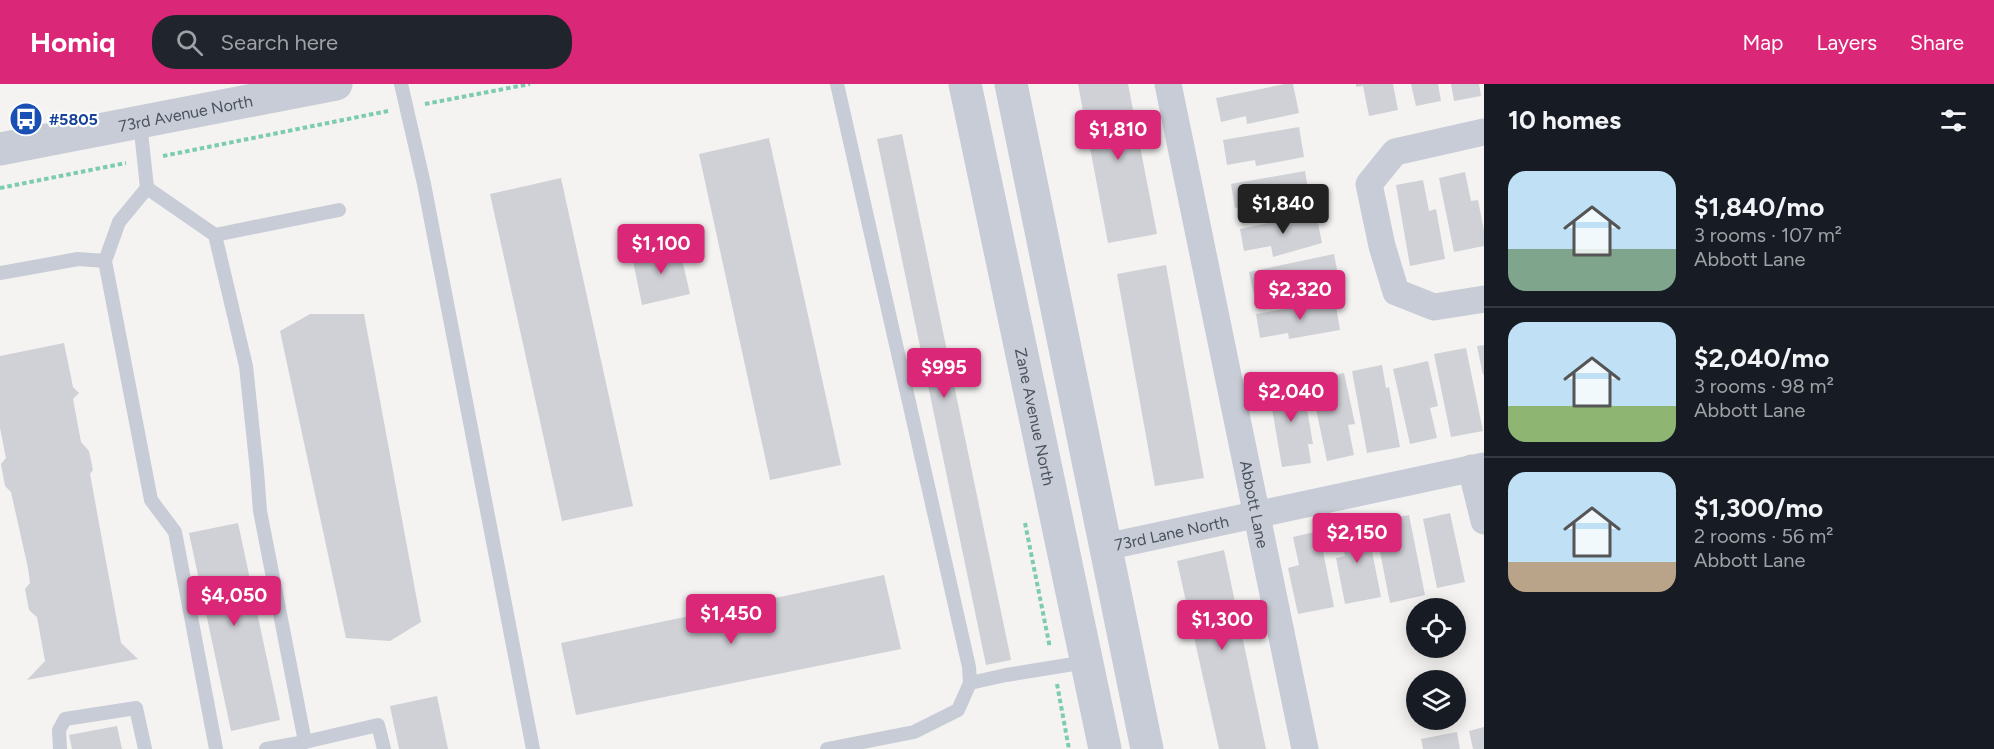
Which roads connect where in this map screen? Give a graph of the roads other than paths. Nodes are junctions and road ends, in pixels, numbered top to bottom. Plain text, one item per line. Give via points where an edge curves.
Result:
1 (336, 84) edge
2 (401, 84) edge
3 (837, 84) edge
4 (965, 84) edge
5 (1011, 84) edge
6 (1168, 84) edge
7 (140, 122) junction
8 (1484, 132) edge
9 (0, 149) edge
10 (147, 188) junction
11 (339, 210) dead end
12 (215, 235) junction
13 (105, 261) junction
14 (0, 273) edge
15 (1484, 299) edge
16 (1478, 467) edge
17 (1257, 515) junction
18 (1484, 521) edge
19 (1105, 547) junction
20 (1086, 662) junction
21 (970, 683) junction
22 (305, 742) junction
23 (60, 749) edge
24 (145, 749) edge
25 (216, 749) edge
26 (266, 749) edge
27 (384, 749) edge
28 (533, 749) edge
29 (827, 749) edge
30 (1105, 749) edge
31 (1147, 749) edge
32 (1305, 749) edge

1 - 7 street, 73rd Avenue North
2 - 28 lane
3 - 21 lane
4 - 20 street, Zane Avenue North
5 - 19 street
6 - 17 street, Abbott Lane
7 - 9 street, 73rd Avenue North
7 - 10 lane
8 - 15 street via 1395,152 1369,184 1396,292 1434,307
10 - 12 lane
10 - 13 lane via 119,222
11 - 12 lane
12 - 22 lane via 246,366 260,511
13 - 14 lane via 78,259
13 - 25 lane via 151,500 175,532
16 - 17 street, 73rd Lane North
16 - 18 street
17 - 19 street, 73rd Lane North
17 - 32 street, Abbott Lane
19 - 31 street
20 - 21 lane
20 - 30 street, Zane Avenue North
21 - 29 lane via 957,710 914,732
22 - 26 lane
22 - 27 lane via 378,725
23 - 24 lane via 59,730 65,719 136,708

